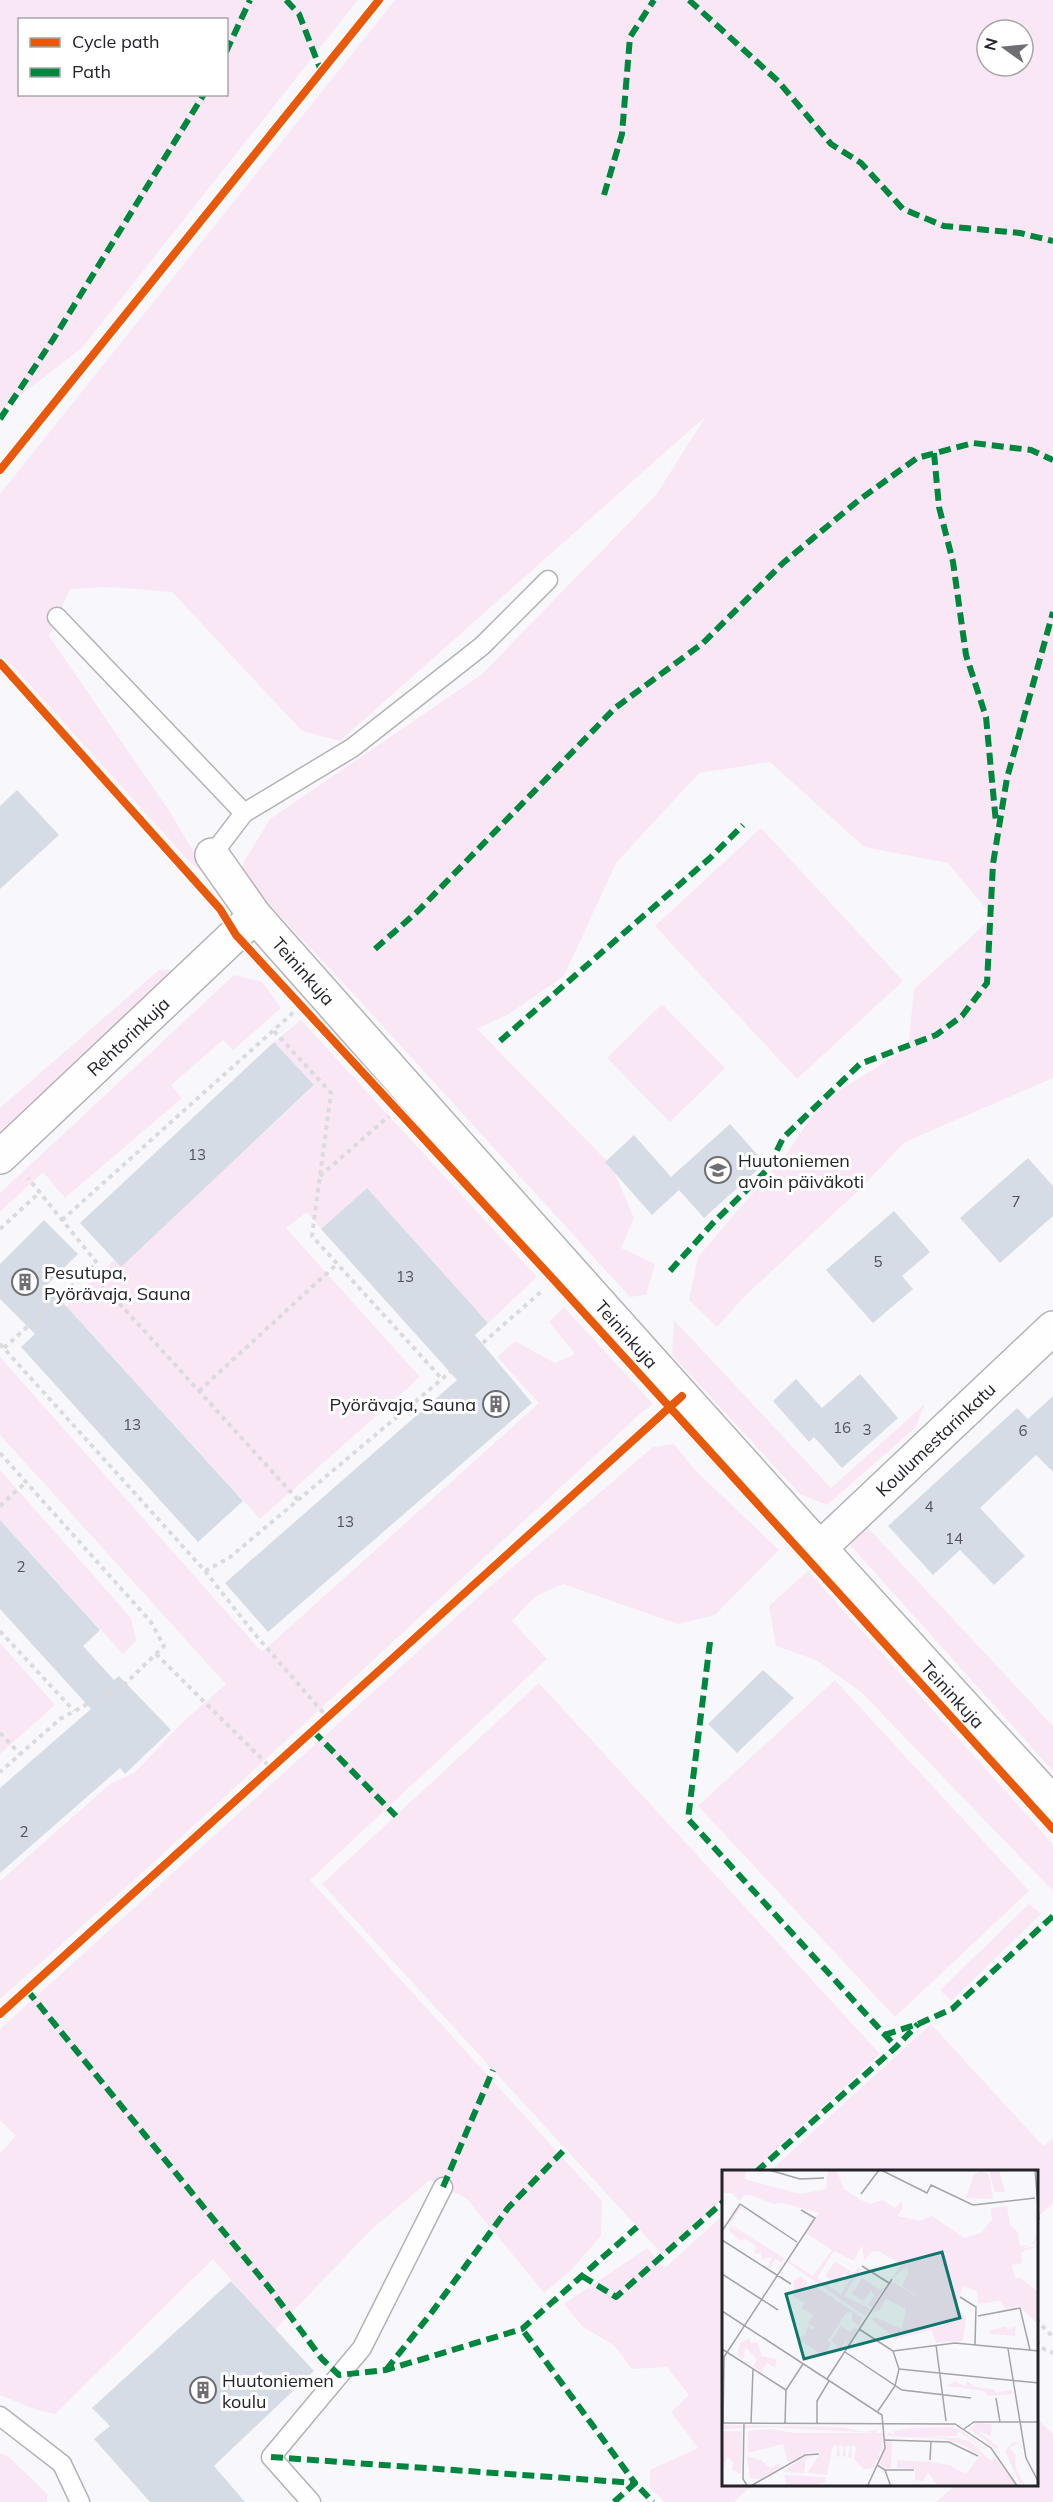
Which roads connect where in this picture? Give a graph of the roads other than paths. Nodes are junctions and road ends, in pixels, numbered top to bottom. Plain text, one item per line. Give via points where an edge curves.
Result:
1 (548, 580) dead end
2 (57, 617) dead end
3 (244, 813) junction
4 (212, 855) joint
5 (255, 916) junction
6 (3, 1154) edge
7 (1053, 1328) edge
8 (819, 1549) junction
9 (1053, 1803) edge
10 (443, 2187) dead end
11 (0, 2416) edge
12 (80, 2502) edge
13 (311, 2502) edge

1 - 3 lane via 482,646 352,747
2 - 3 lane
3 - 4 lane
4 - 5 street, Teininkuja
5 - 6 street, Rehtorinkuja
5 - 8 street, Teininkuja
7 - 8 street, Koulumestarinkatu
8 - 9 street, Teininkuja
10 - 13 lane via 362,2348 271,2457
11 - 12 lane via 62,2464

